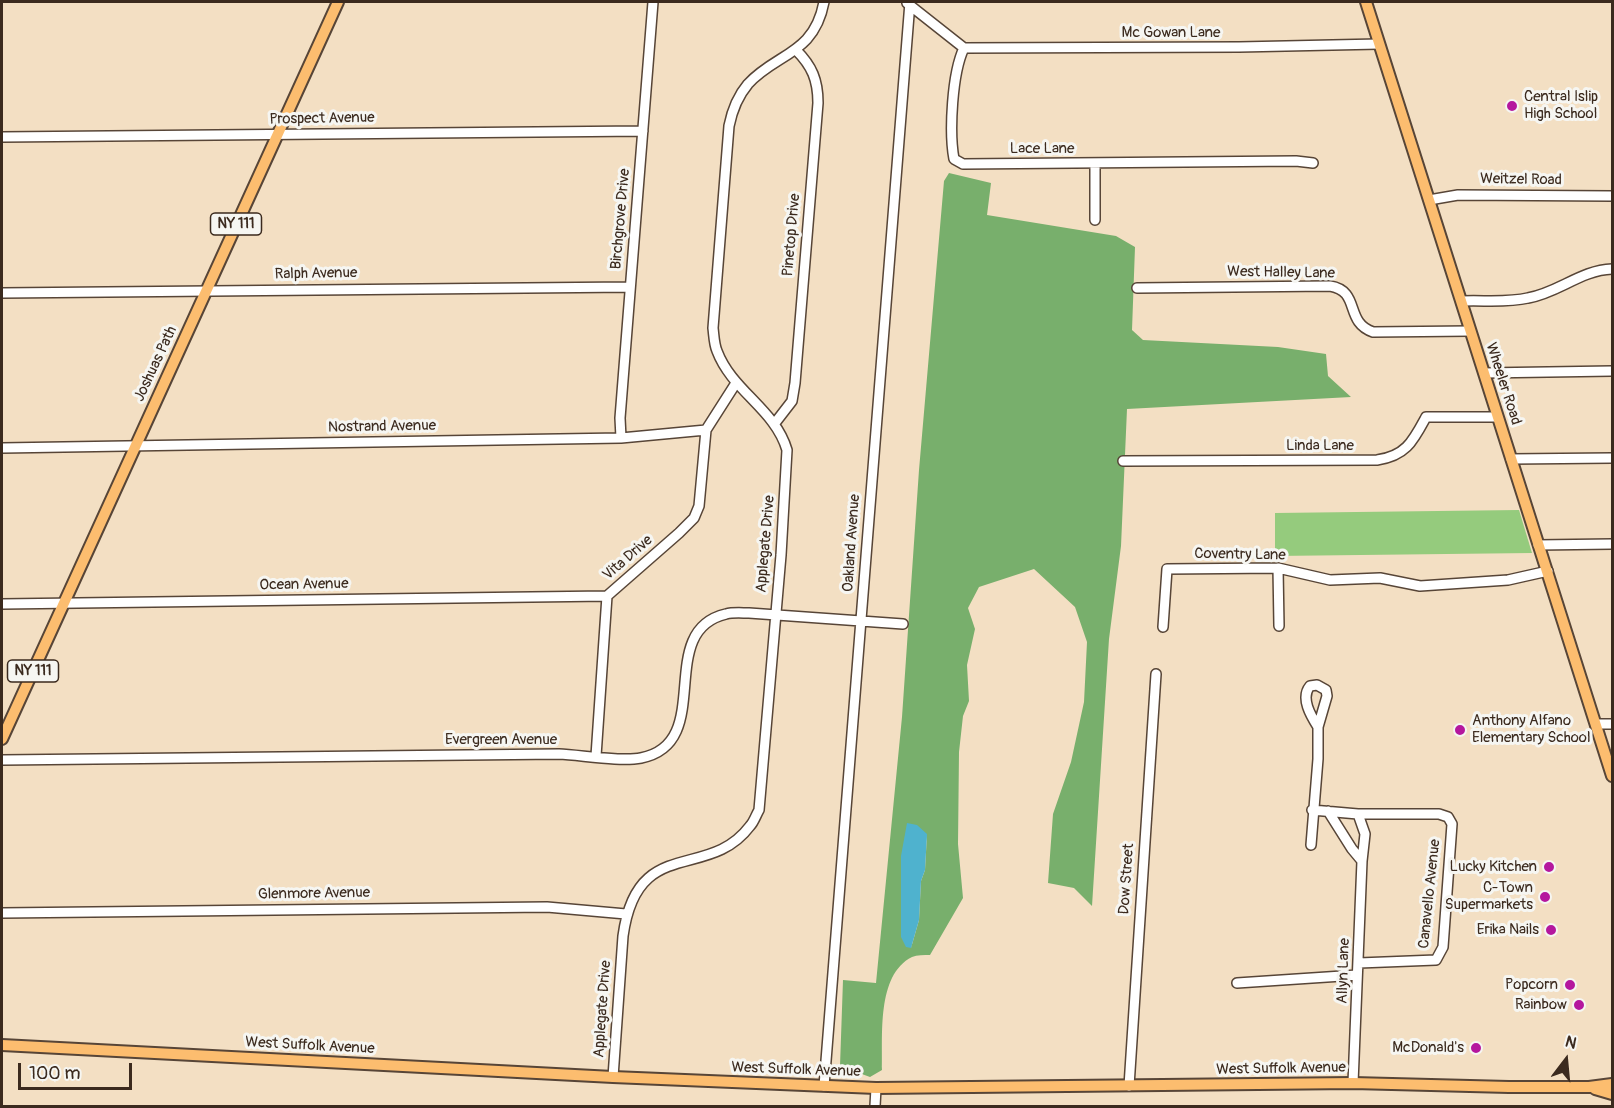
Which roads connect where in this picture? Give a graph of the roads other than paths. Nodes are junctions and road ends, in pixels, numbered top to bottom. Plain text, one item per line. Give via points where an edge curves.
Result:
1 (338, 2) edge
2 (653, 2) edge
3 (824, 2) edge
4 (1366, 2) edge
5 (909, 3) edge
6 (1379, 44) junction
7 (964, 48) junction
8 (796, 50) junction
9 (643, 131) junction
10 (277, 135) junction
11 (2, 137) edge
12 (1095, 164) junction
13 (1313, 164) dead end
14 (1612, 196) edge
15 (1429, 200) junction
16 (1095, 220) dead end
17 (1612, 269) edge
18 (630, 286) junction
19 (1137, 288) dead end
20 (206, 290) junction
21 (2, 293) edge
22 (1462, 301) junction
23 (1470, 331) junction
24 (1612, 371) edge
25 (1484, 373) junction
26 (736, 383) junction
27 (1497, 417) junction
28 (775, 423) junction
29 (706, 430) junction
30 (621, 438) junction
31 (135, 447) junction
32 (2, 448) edge
33 (1612, 458) edge
34 (1511, 459) junction
35 (1123, 460) dead end
36 (1612, 544) edge
37 (1538, 545) junction
38 (1278, 568) junction
39 (1548, 571) junction
40 (607, 596) junction
41 (64, 603) junction
42 (2, 604) edge
43 (775, 614) junction
44 (861, 621) junction
45 (903, 624) dead end
46 (1279, 626) dead end
47 (1163, 627) dead end
48 (1156, 674) dead end
49 (1596, 724) junction
50 (1612, 724) edge
51 (1318, 728) dead end
52 (2, 739) edge
53 (596, 756) junction
54 (2, 760) edge
55 (1612, 776) edge
56 (1312, 810) junction
57 (1328, 811) junction
58 (1358, 814) junction
59 (1311, 845) dead end
60 (1362, 861) junction
61 (2, 913) edge
62 (626, 914) junction
63 (1359, 963) junction
64 (1358, 975) junction
65 (1237, 983) dead end
66 (2, 1045) edge
67 (613, 1077) junction
68 (1353, 1083) junction
69 (1612, 1084) edge
70 (824, 1086) junction
71 (1129, 1086) junction
72 (1589, 1087) junction
73 (876, 1088) junction
74 (1612, 1094) edge
75 (874, 1107) edge

1 - 10 main road, Joshuas Path / NY 111
2 - 9 street, Birchgrove Drive
3 - 8 street, Applegate Drive via 810,34
4 - 6 main road, Wheeler Road
5 - 7 street
5 - 44 street, Oakland Avenue
6 - 7 street, Mc Gowan Lane
6 - 15 main road, Wheeler Road
7 - 12 street, Lace Lane via 958,61 953,108 950,142 954,159 963,164
8 - 26 street, Applegate Drive via 748,85 732,111 729,126 713,328 716,350
8 - 28 street, Pinetop Drive via 813,72 818,103 795,383 792,401
9 - 10 street, Prospect Avenue
9 - 18 street, Birchgrove Drive
10 - 11 street, Prospect Avenue
10 - 20 main road, Joshuas Path / NY 111
12 - 13 street, Lace Lane
12 - 16 street
14 - 15 street, Weitzel Road via 1458,195
15 - 22 main road, Wheeler Road
17 - 22 street via 1585,275 1528,298
18 - 20 street, Ralph Avenue
18 - 30 street, Birchgrove Drive
19 - 23 street, West Halley Lane via 1330,286 1340,288 1348,296 1356,320 1362,328 1373,332
20 - 21 street, Ralph Avenue
20 - 31 main road, Joshuas Path / NY 111
22 - 23 main road, Wheeler Road
23 - 25 main road, Wheeler Road
24 - 25 street
25 - 27 main road, Wheeler Road
26 - 28 street, Applegate Drive
26 - 29 street
27 - 34 main road, Wheeler Road
27 - 35 street, Linda Lane via 1426,417 1403,451 1377,460
28 - 43 street, Applegate Drive via 787,450
29 - 30 street, Nostrand Avenue
29 - 40 street, Vita Drive via 699,506 694,518
30 - 31 street, Nostrand Avenue
31 - 32 street, Nostrand Avenue
31 - 41 main road, Joshuas Path / NY 111
33 - 34 street
34 - 37 main road, Wheeler Road
36 - 37 street
37 - 39 main road, Wheeler Road
38 - 39 street, Coventry Lane via 1330,580 1396,579 1420,586 1508,580
38 - 46 street
38 - 47 street, Coventry Lane via 1167,569
39 - 49 main road, Wheeler Road
40 - 41 street, Ocean Avenue
40 - 53 street, Vita Drive
41 - 42 street, Ocean Avenue
41 - 52 main road, Joshuas Path / NY 111
43 - 44 street, Evergreen Avenue
43 - 53 street, Evergreen Avenue via 727,614 700,630 687,658 679,728 657,752 633,759
43 - 62 street, Applegate Drive via 759,810 735,841 717,851 664,867 647,880
44 - 45 street, Evergreen Avenue
44 - 70 street, Oakland Avenue
48 - 71 street, Dow Street
49 - 50 street
49 - 55 main road, Wheeler Road
51 - 56 street
53 - 54 street, Evergreen Avenue
56 - 57 street, Canavello Avenue
56 - 59 street
57 - 58 street, Canavello Avenue
57 - 60 street
58 - 60 street, Allyn Lane via 1365,834
58 - 63 street, Canavello Avenue via 1439,814 1452,824 1440,955 1436,960
60 - 63 street, Allyn Lane
61 - 62 street, Glenmore Avenue via 547,907
62 - 67 street, Applegate Drive
63 - 64 street, Allyn Lane
64 - 65 street
64 - 68 street, Allyn Lane
66 - 67 main road, West Suffolk Avenue
67 - 70 main road, West Suffolk Avenue
68 - 71 main road, West Suffolk Avenue
68 - 72 main road, West Suffolk Avenue
69 - 72 main road, West Suffolk Avenue
70 - 73 main road, West Suffolk Avenue
71 - 73 main road, West Suffolk Avenue
72 - 74 main road, West Suffolk Avenue
73 - 75 street

